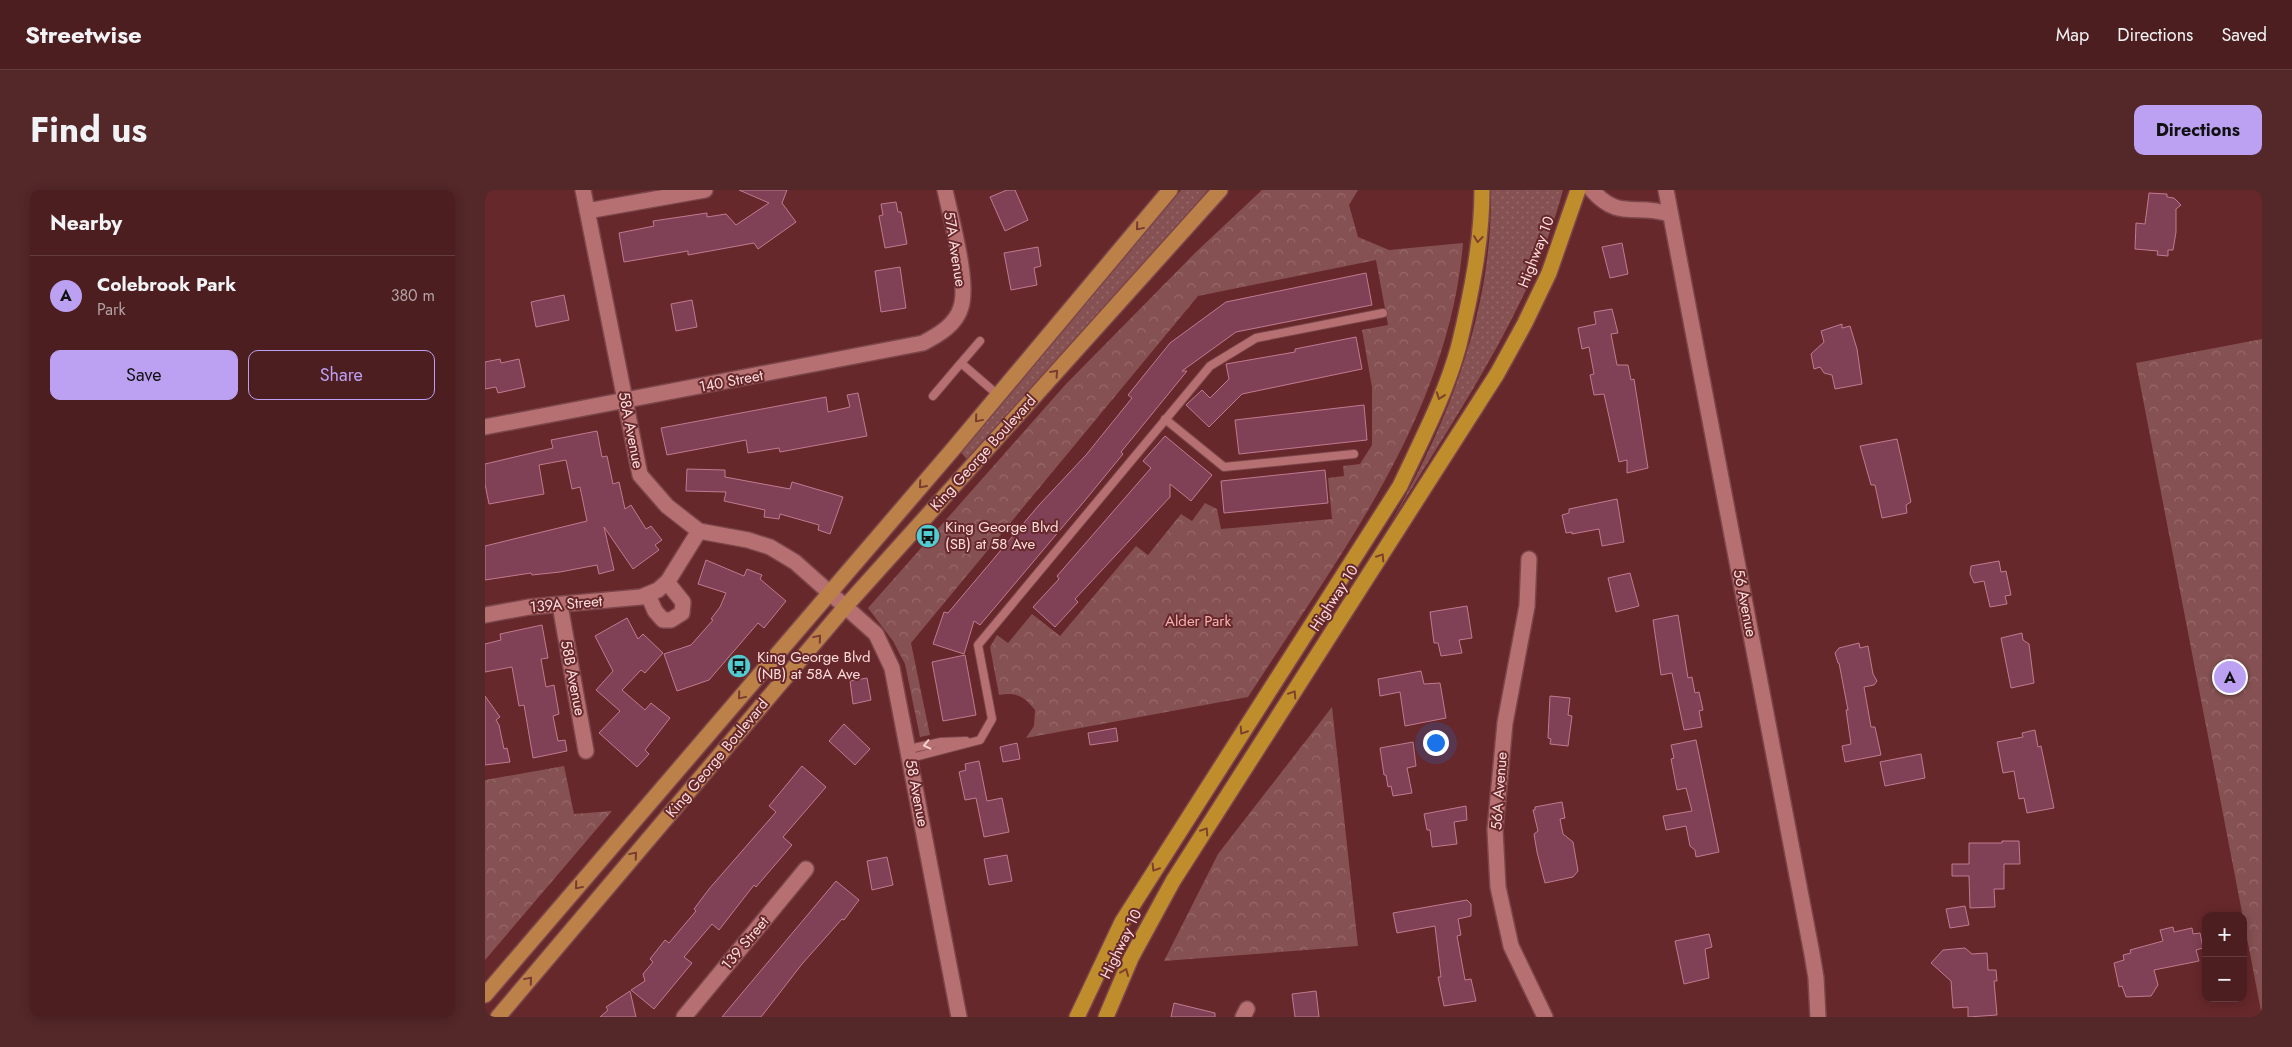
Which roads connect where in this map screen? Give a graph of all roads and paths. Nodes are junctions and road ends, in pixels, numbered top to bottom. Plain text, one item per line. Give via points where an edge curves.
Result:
1 (583, 190) edge
2 (705, 190) edge
3 (945, 190) edge
4 (1170, 190) edge
5 (1220, 190) edge
6 (1482, 190) edge
7 (1577, 190) edge
8 (1665, 190) edge
9 (1596, 195) edge
10 (587, 212) junction
11 (1669, 214) junction
12 (961, 307) joint
13 (1383, 313) dead end
14 (980, 341) dead end
15 (961, 363) junction
16 (998, 395) junction
17 (933, 396) dead end
18 (625, 401) junction
19 (1165, 419) junction
20 (485, 427) edge
21 (1354, 454) dead end
22 (699, 531) junction
23 (1529, 559) dead end
24 (667, 582) junction
25 (829, 592) junction
26 (648, 595) junction
27 (560, 605) junction
28 (845, 606) junction
29 (485, 615) edge
30 (586, 751) dead end
31 (910, 754) junction
32 (806, 869) dead end
33 (485, 996) edge
34 (498, 1017) edge
35 (684, 1017) edge
36 (959, 1017) edge
37 (1077, 1017) edge
38 (1106, 1017) edge
39 (1545, 1017) edge
40 (1818, 1017) edge

1 - 10 street, 58A Avenue
2 - 10 street
3 - 12 street, 57A Avenue via 964,285
4 -> 16 main road, King George Boulevard
28 -> 5 main road, King George Boulevard
6 -> 37 highway, Highway 10 via 1475,260 1458,346 1432,416 1400,486 1122,922
38 -> 7 highway, Highway 10 via 1131,958 1173,881 1497,374 1549,273
8 - 11 street, 56 Avenue
9 - 11 street via 1611,208 1656,210
10 - 18 street, 58A Avenue
11 - 40 street, 56 Avenue via 1812,954
12 - 18 street, 140 Street via 948,327 923,343
13 - 19 lane via 1256,338 1211,366
14 - 15 lane
15 - 16 lane
15 - 17 lane
16 -> 25 main road, King George Boulevard
18 - 20 street, 140 Street
18 - 22 street, 58A Avenue via 640,475 667,506
19 - 21 lane via 1224,467
19 - 31 lane via 978,645 992,719 980,740
22 - 24 street, 139A Street
22 - 25 street, 58A Avenue via 770,547 795,562
23 - 39 street, 56A Avenue via 1527,606 1505,722 1495,830 1498,886 1511,946
24 - 26 street, 139A Street
24 - 26 street via 683,602 682,613 678,617 660,618
25 - 28 street, 58 Avenue
25 -> 33 main road, King George Boulevard
26 - 27 street, 139A Street
27 - 29 street, 139A Street
27 - 30 street, 58B Avenue
28 - 31 street, 58 Avenue via 876,634 892,668
34 -> 28 main road, King George Boulevard
31 - 36 street, 58 Avenue
32 - 35 street, 139 Street

